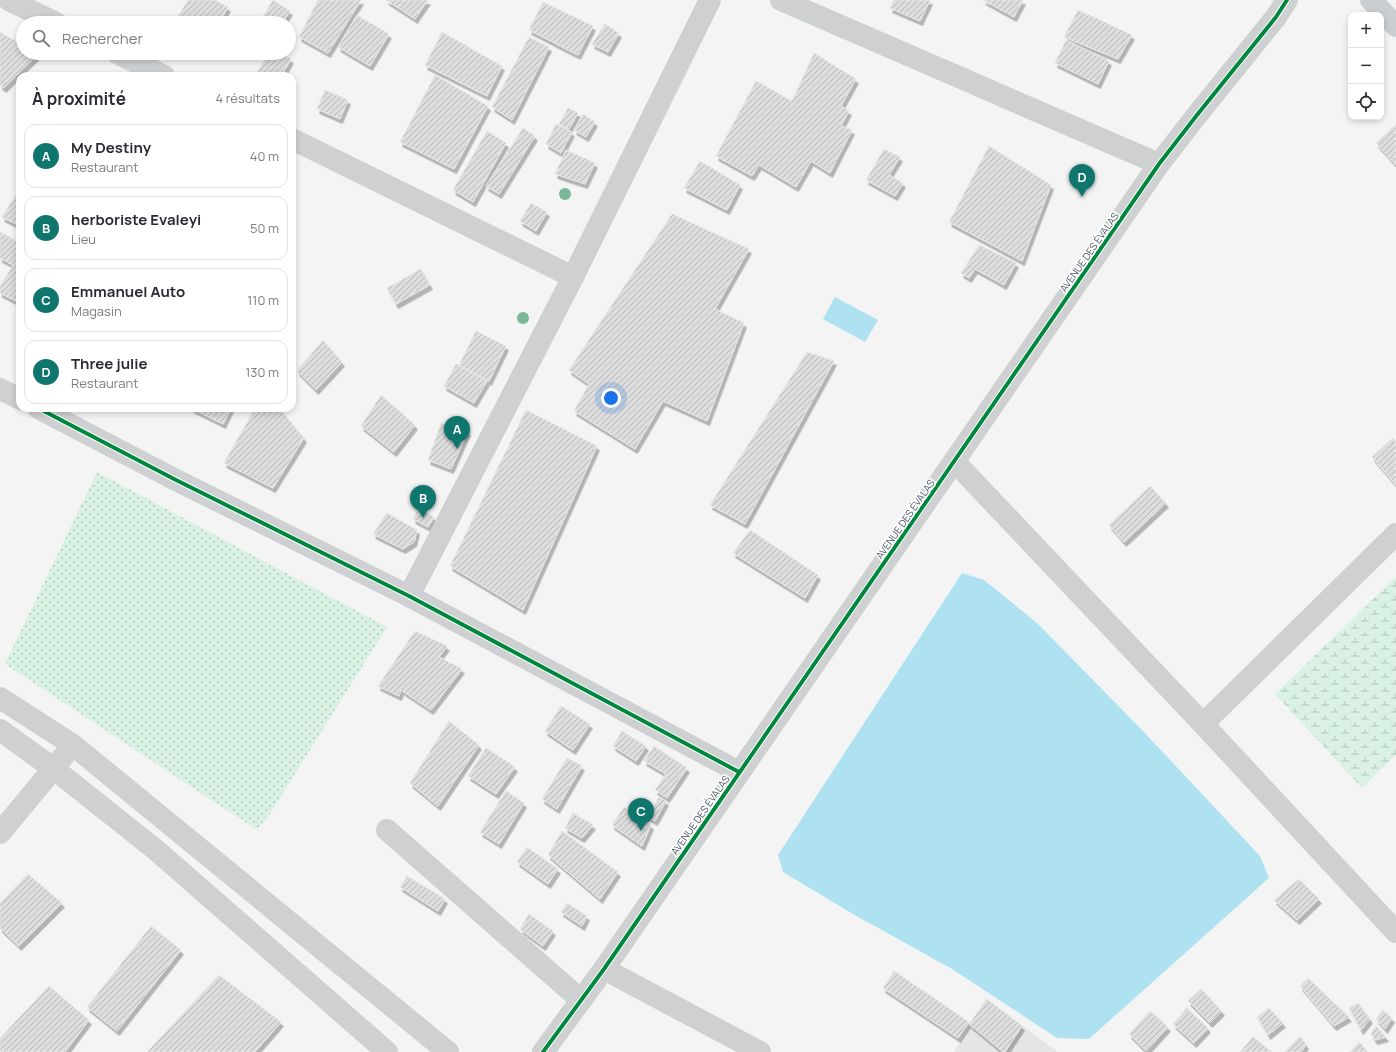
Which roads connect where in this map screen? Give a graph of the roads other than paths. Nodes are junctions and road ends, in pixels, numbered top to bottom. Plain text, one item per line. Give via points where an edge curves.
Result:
1 (9, 0) edge
2 (710, 0) edge
3 (782, 0) edge
4 (1287, 0) edge
5 (1371, 0) edge
6 (42, 16) edge
7 (1396, 26) edge
8 (131, 60) edge
9 (156, 72) edge
10 (296, 141) edge
11 (1159, 164) junction
12 (573, 277) junction
13 (46, 412) edge
14 (954, 461) junction
15 (1396, 534) edge
16 (409, 596) junction
17 (0, 698) edge
18 (1203, 724) junction
19 (0, 730) edge
20 (73, 745) junction
21 (54, 768) junction
22 (739, 772) junction
23 (387, 830) dead end
24 (0, 833) edge
25 (1396, 932) edge
26 (604, 969) junction
27 (581, 1000) junction
28 (387, 1052) edge
29 (448, 1052) edge
30 (543, 1052) edge
31 (760, 1052) edge

1 - 6 street
2 - 12 street
3 - 11 street
4 - 11 street, AVENUE DES ÉVALAS
5 - 7 main road
8 - 9 street
10 - 12 street
11 - 14 street, AVENUE DES ÉVALAS
12 - 16 street
13 - 16 street
14 - 18 street
14 - 22 street, AVENUE DES ÉVALAS
15 - 18 street
16 - 22 street
17 - 20 street
18 - 25 street
19 - 21 street
20 - 21 street
20 - 29 street
21 - 24 street
21 - 28 street via 156,850
22 - 26 street, AVENUE DES ÉVALAS
23 - 27 street
26 - 27 street, AVENUE DES ÉVALAS
26 - 31 street
27 - 30 street, AVENUE DES ÉVALAS

